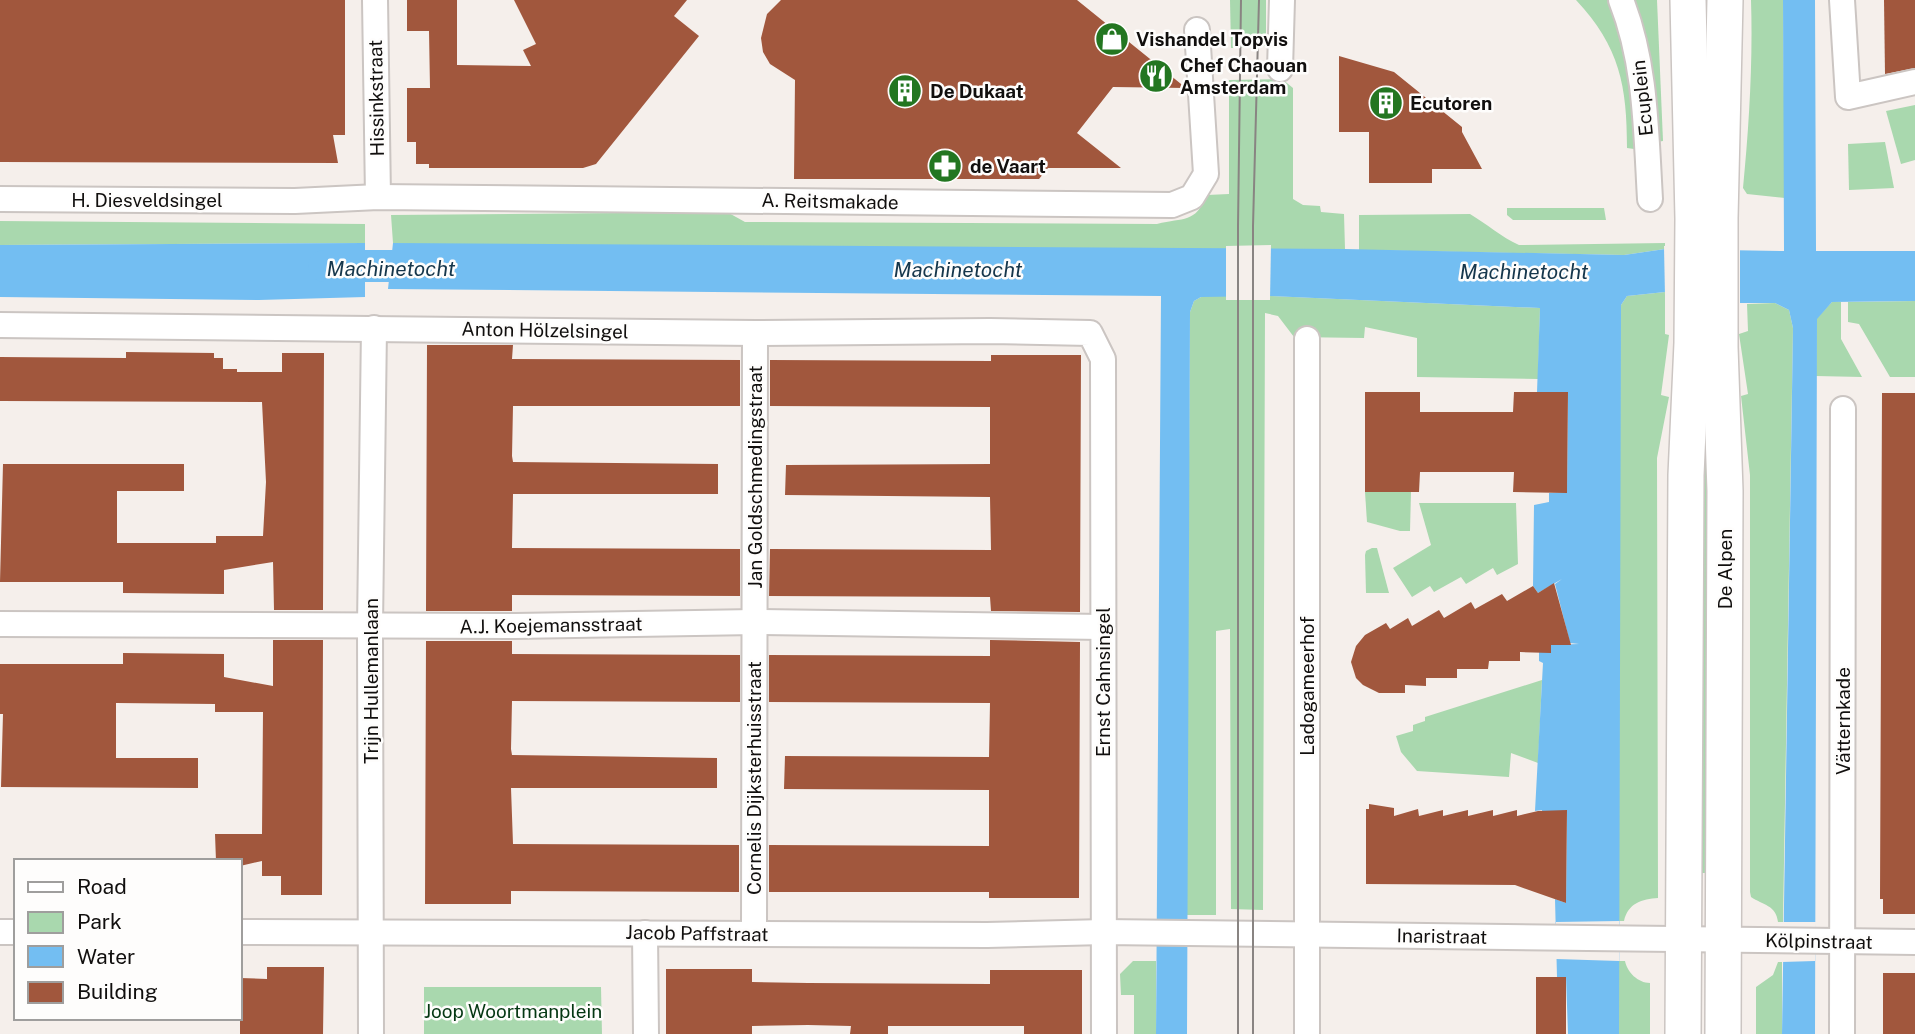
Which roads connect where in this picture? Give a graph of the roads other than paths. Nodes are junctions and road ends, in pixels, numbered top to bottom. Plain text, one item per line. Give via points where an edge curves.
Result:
1 (375, 0) edge
2 (1282, 0) edge
3 (1621, 0) edge
4 (1688, 0) edge
5 (1725, 0) edge
6 (1842, 0) edge
7 (1197, 30) dead end
8 (1280, 69) dead end
9 (1915, 82) edge
10 (378, 197) junction
11 (0, 199) edge
12 (1650, 199) dead end
13 (295, 201) joint
14 (1706, 209) junction
15 (0, 325) edge
16 (374, 328) junction
17 (755, 333) junction
18 (1090, 333) joint
19 (1307, 339) dead end
20 (1706, 345) junction
21 (1843, 409) dead end
22 (755, 622) junction
23 (0, 624) edge
24 (370, 626) junction
25 (1103, 627) junction
26 (242, 932) edge
27 (371, 932) junction
28 (1104, 932) junction
29 (645, 933) junction
30 (1202, 933) joint
31 (754, 934) junction
32 (1307, 935) junction
33 (1683, 939) junction
34 (1723, 939) junction
35 (1832, 941) junction
36 (1915, 942) edge
37 (371, 1034) edge
38 (646, 1034) edge
39 (1104, 1034) edge
40 (1307, 1034) edge
41 (1683, 1034) edge
42 (1723, 1034) edge
43 (1842, 1034) edge

1 - 10 street, Hissinkstraat
2 - 8 street
3 - 12 street, Ecuplein via 1639,64
4 - 14 main road
5 - 14 main road
6 - 9 street via 1848,97
7 - 10 street, A. Reitsmakade via 1206,174 1192,197 1172,205
10 - 13 street, A. Reitsmakade
11 - 13 street, H. Diesveldsingel
14 - 20 main road, De Alpen
15 - 16 street, Anton Hölzelsingel
16 - 17 street, Anton Hölzelsingel
16 - 24 street, Trijn Hullemanlaan
17 - 18 street, Anton Hölzelsingel
17 - 22 street, Jan Goldschmedingstraat
18 - 25 street, Ernst Cahnsingel via 1103,359
19 - 32 street, Ladogameerhof
20 - 33 main road, De Alpen via 1686,475
20 - 34 main road, De Alpen via 1725,491
21 - 35 street, Vätternkade
22 - 24 street, A.J. Koejemansstraat
22 - 25 street, A.J. Koejemansstraat
22 - 31 street, Cornelis Dijksterhuisstraat
23 - 24 street, A.J. Koejemansstraat
24 - 27 street, Trijn Hullemanlaan
25 - 28 street, Ernst Cahnsingel
26 - 27 street, Jacob Paffstraat
27 - 29 street, Jacob Paffstraat
27 - 37 street, Trijn Hullemanlaan
28 - 30 street, Jacob Paffstraat
28 - 31 street, Jacob Paffstraat
28 - 39 street, Ernst Cahnsingel
29 - 31 street, Jacob Paffstraat
29 - 38 street
30 - 32 street, Inaristraat
32 - 33 street, Inaristraat
32 - 40 street, Ladogameerhof
33 - 34 street
33 - 41 main road, De Alpen
34 - 35 street, Kölpinstraat
34 - 42 main road, De Alpen
35 - 36 street, Kölpinstraat
35 - 43 street, Vätternkade

